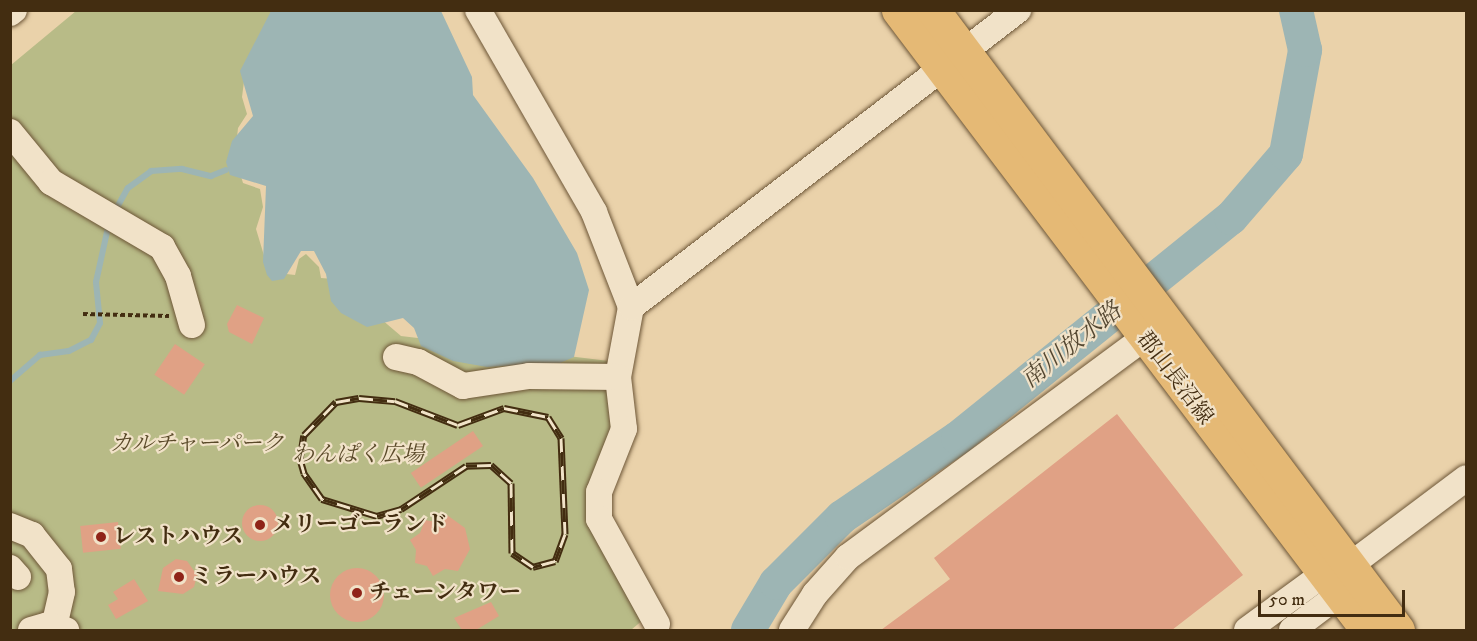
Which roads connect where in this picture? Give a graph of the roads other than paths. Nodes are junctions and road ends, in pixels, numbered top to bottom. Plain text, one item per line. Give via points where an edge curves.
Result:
1 (478, 10) edge
2 (898, 10) edge
3 (933, 10) edge
4 (1018, 10) edge
5 (954, 60) junction
6 (10, 132) edge
7 (631, 307) junction
8 (191, 320) road end
9 (1146, 326) junction
10 (396, 357) dead end
11 (618, 377) junction
12 (1467, 478) edge
13 (10, 526) edge
14 (1338, 578) junction
15 (655, 628) edge
16 (50, 629) edge
17 (792, 630) edge
18 (1247, 630) edge
19 (1292, 630) edge
20 (1368, 630) edge
21 (1398, 630) edge

1 - 7 street via 594,212
2 - 5 main road, 郡山長沼線
3 - 5 main road, 郡山長沼線
4 - 5 street
5 - 7 street
5 - 9 main road, 郡山長沼線 via 1113,275
6 - 8 street via 51,182 162,248 178,276
7 - 11 street
9 - 14 main road, 郡山長沼線
9 - 17 street via 848,557 815,594
10 - 11 street via 418,362 463,386 530,376
11 - 15 street via 624,429 599,492 599,519
12 - 14 street
13 - 16 street via 32,535 59,568 62,592
14 - 18 street
14 - 19 street
14 - 20 main road, 郡山長沼線
14 - 21 main road, 郡山長沼線

